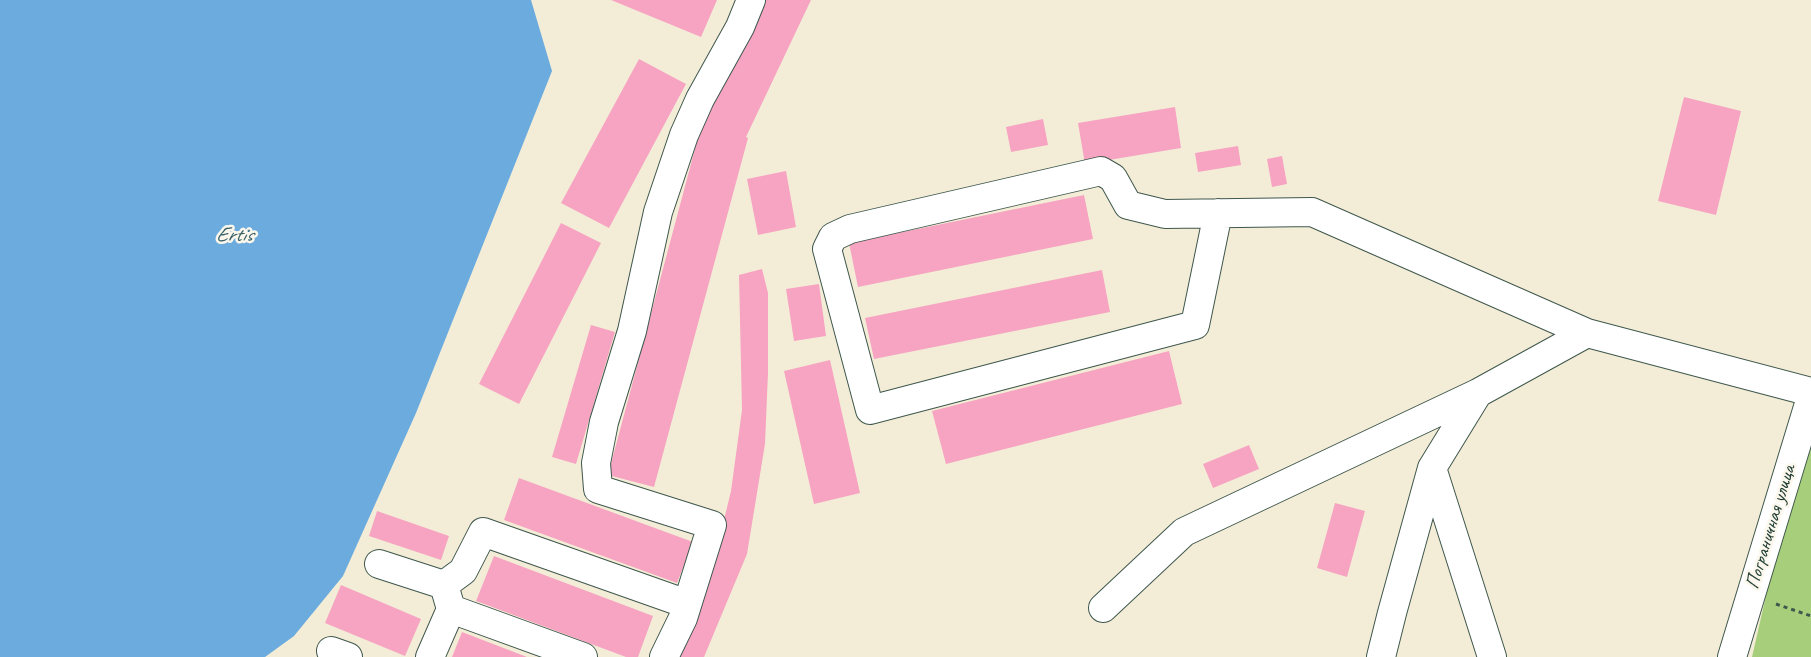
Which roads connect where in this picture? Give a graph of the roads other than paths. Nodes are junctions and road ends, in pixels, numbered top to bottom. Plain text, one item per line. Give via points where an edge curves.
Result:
1 (751, 0) edge
2 (1218, 213) junction
3 (1587, 333) junction
4 (1811, 392) edge
5 (1478, 393) junction
6 (1811, 397) edge
7 (1432, 468) junction
8 (379, 564) dead end
9 (447, 597) junction
10 (688, 604) junction
11 (1103, 608) dead end
12 (430, 657) edge
13 (583, 657) edge
14 (664, 657) edge
15 (1382, 657) edge
16 (1492, 657) edge
17 (1732, 657) edge

1 - 10 main road via 688,126 658,212 632,331 604,422 596,463 598,489 712,525
2 - 2 main road via 1165,214 1128,206 1114,178 1101,171 850,229 833,237 827,249 870,410 1195,325
2 - 3 main road via 1312,212
3 - 4 main road
3 - 5 main road
5 - 7 main road
5 - 11 main road via 1184,532
6 - 17 main road, Пограничная улица
7 - 15 main road
7 - 16 main road
8 - 9 main road
9 - 10 main road via 483,532
9 - 12 main road
9 - 13 main road
10 - 14 main road

